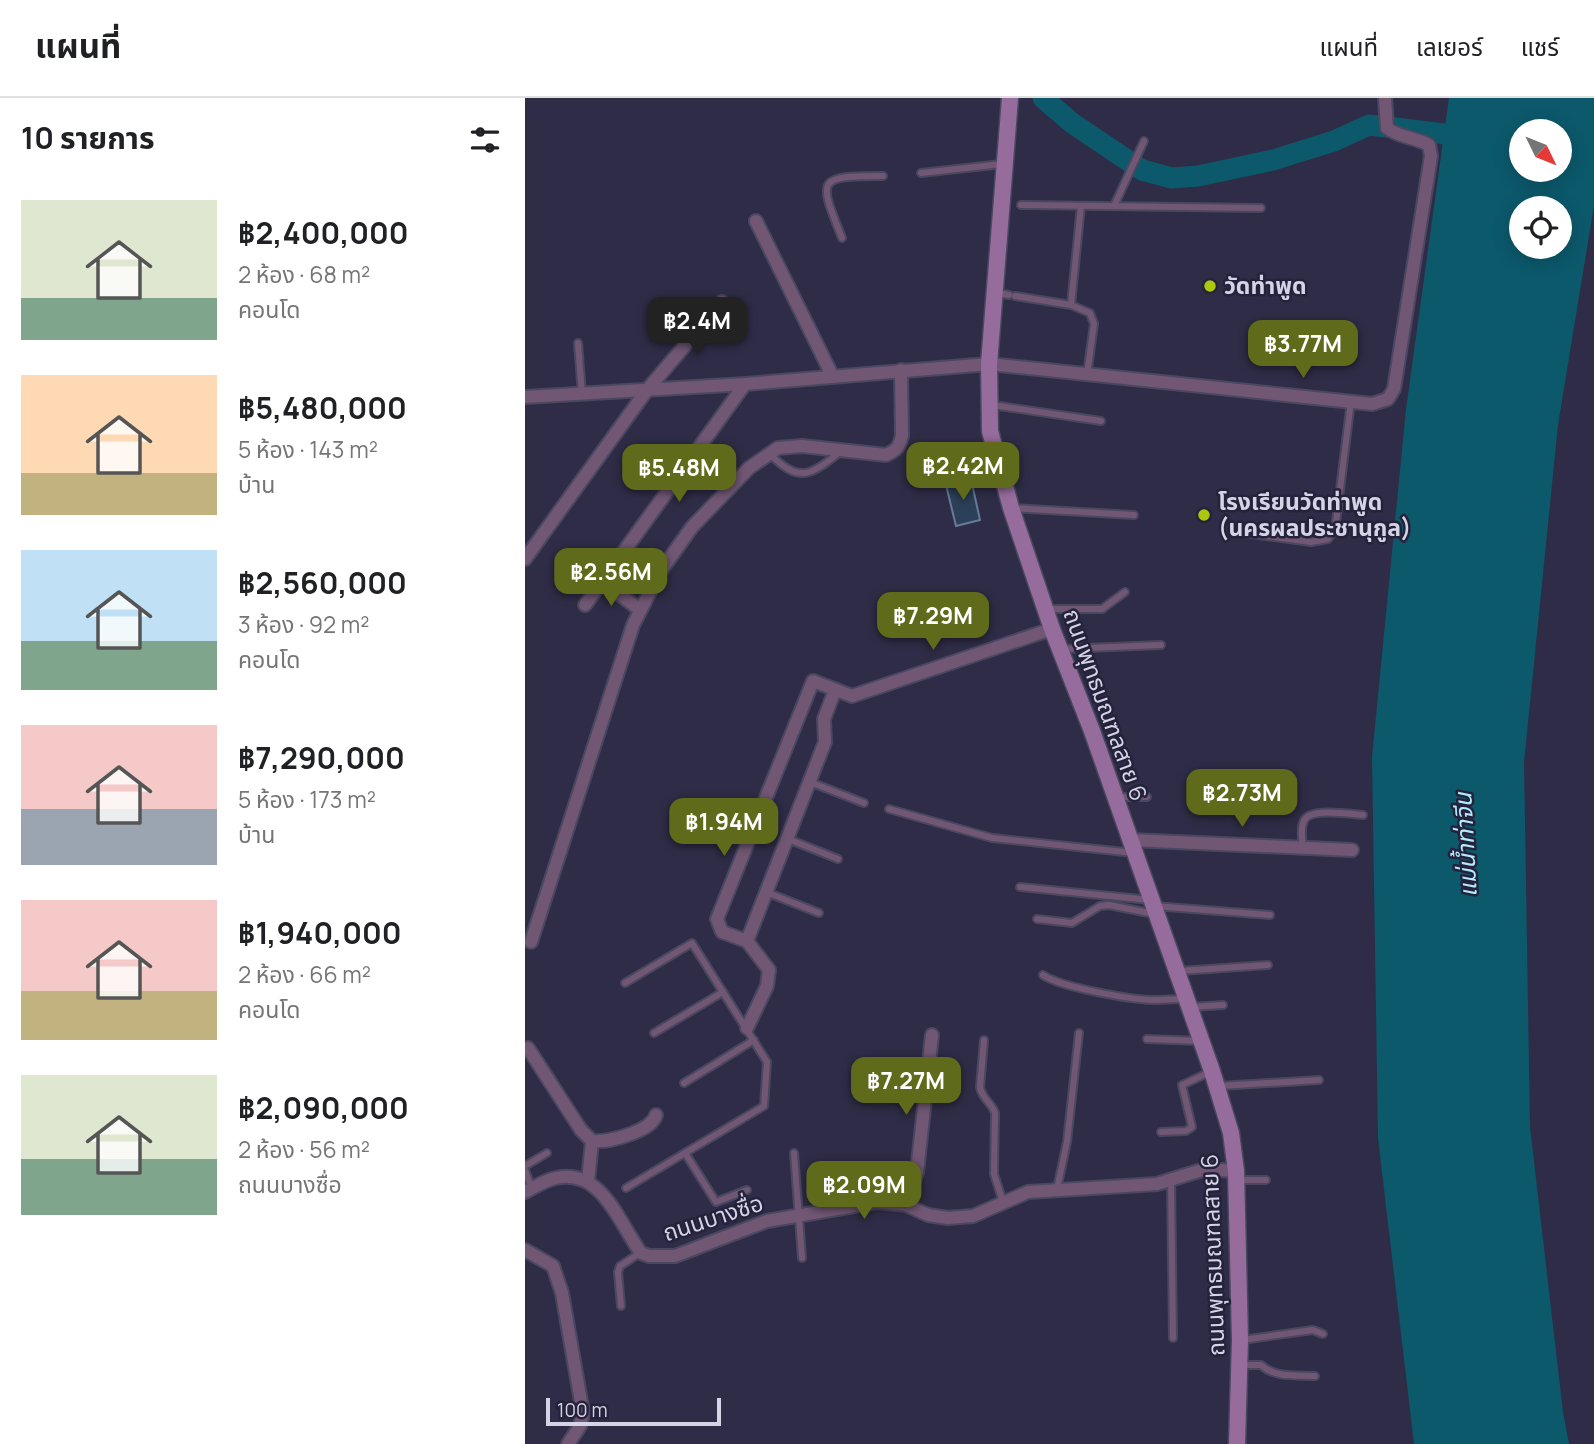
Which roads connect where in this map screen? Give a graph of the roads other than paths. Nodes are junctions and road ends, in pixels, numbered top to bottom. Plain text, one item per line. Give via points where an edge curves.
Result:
1 (1010, 98) edge
2 (1385, 102) edge
3 (1144, 141) dead end
4 (1004, 163) junction
5 (921, 173) dead end
6 (883, 176) dead end
7 (1013, 205) junction
8 (1081, 206) junction
9 (1114, 206) junction
10 (1261, 208) dead end
11 (756, 220) dead end
12 (842, 238) dead end
13 (1007, 294) junction
14 (722, 302) dead end
15 (1071, 305) junction
16 (578, 343) dead end
17 (989, 365) junction
18 (901, 370) junction
19 (1087, 374) junction
20 (833, 377) junction
21 (745, 384) junction
22 (647, 390) junction
23 (582, 394) junction
24 (525, 397) edge
25 (1352, 401) junction
26 (988, 405) junction
27 (1101, 421) dead end
28 (841, 450) junction
29 (769, 453) junction
30 (1011, 508) junction
31 (1134, 516) dead end
32 (1236, 532) dead end
33 (525, 559) edge
34 (602, 581) junction
35 (1125, 592) dead end
36 (585, 605) dead end
37 (639, 609) junction
38 (1045, 609) junction
39 (1052, 628) junction
40 (1161, 645) dead end
41 (1060, 649) junction
42 (835, 690) junction
43 (810, 781) junction
44 (1115, 797) junction
45 (1147, 797) dead end
46 (864, 803) dead end
47 (889, 809) dead end
48 (1363, 815) dead end
49 (787, 838) junction
50 (1133, 846) junction
51 (1303, 848) junction
52 (1352, 850) dead end
53 (838, 859) dead end
54 (1020, 887) dead end
55 (766, 892) junction
56 (1153, 907) junction
57 (819, 913) dead end
58 (1270, 915) dead end
59 (1037, 919) dead end
60 (747, 941) junction
61 (531, 942) dead end
62 (1268, 965) dead end
63 (1177, 971) junction
64 (1043, 975) dead end
65 (625, 983) dead end
66 (723, 992) junction
67 (1187, 1003) junction
68 (1223, 1005) dead end
69 (747, 1028) junction
70 (654, 1033) dead end
71 (1079, 1033) dead end
72 (932, 1035) dead end
73 (1147, 1039) dead end
74 (754, 1040) junction
75 (984, 1040) dead end
76 (1201, 1041) junction
77 (528, 1048) dead end
78 (1214, 1079) junction
79 (1319, 1080) dead end
80 (684, 1083) dead end
81 (656, 1115) dead end
82 (1161, 1132) dead end
83 (592, 1141) junction
84 (547, 1153) dead end
85 (685, 1153) junction
86 (794, 1153) dead end
87 (525, 1168) edge
88 (1236, 1176) junction
89 (588, 1178) junction
90 (1171, 1179) junction
91 (1266, 1180) dead end
92 (528, 1187) edge
93 (626, 1188) dead end
94 (1057, 1189) junction
95 (747, 1190) dead end
96 (1003, 1202) junction
97 (906, 1205) junction
98 (799, 1211) junction
99 (525, 1250) edge
100 (642, 1253) junction
101 (802, 1258) dead end
102 (621, 1306) dead end
103 (1323, 1334) dead end
104 (1173, 1338) dead end
105 (1240, 1340) junction
106 (1239, 1365) junction
107 (1315, 1376) dead end
108 (568, 1444) edge
109 (1237, 1444) edge

1 - 4 main road, ถนนพุทธมณฑลสาย 6
2 - 25 street via 1387,128 1429,145 1431,156 1394,389 1388,399 1372,404
3 - 9 lane
4 - 5 lane
4 - 7 main road, ถนนพุทธมณฑลสาย 6
6 - 12 lane via 842,177 831,181 825,190
7 - 8 lane
7 - 13 main road, ถนนพุทธมณฑลสาย 6
8 - 9 lane
8 - 15 lane
9 - 10 lane
11 - 20 street
13 - 15 lane
13 - 17 main road, ถนนพุทธมณฑลสาย 6
14 - 22 street
15 - 19 lane via 1090,313 1094,324
16 - 23 lane
17 - 18 street
17 - 19 street
17 - 26 main road, ถนนพุทธมณฑลสาย 6
18 - 20 street
18 - 28 street via 899,446 886,455
19 - 25 street
20 - 21 street
21 - 22 street
21 - 34 street
22 - 23 street
22 - 33 street
23 - 24 street
25 - 32 lane via 1335,530 1328,539 1311,542
26 - 27 lane
26 - 30 main road, ถนนพุทธมณฑลสาย 6 via 990,431
28 - 29 street via 802,446
28 - 29 lane via 808,473 783,468
29 - 37 street via 692,527
30 - 31 lane
30 - 38 main road, ถนนพุทธมณฑลสาย 6
34 - 36 street
34 - 37 street
35 - 38 lane via 1102,609
37 - 61 street
38 - 39 main road, ถนนพุทธมณฑลสาย 6
39 - 41 main road, ถนนพุทธมณฑลสาย 6
39 - 42 street via 852,696
40 - 41 lane
41 - 44 main road, ถนนพุทธมณฑลสาย 6
42 - 43 street via 824,719 825,742
42 - 60 street via 813,681 717,919 722,932
43 - 46 lane
43 - 49 street
44 - 45 lane
44 - 50 main road, ถนนพุทธมณฑลสาย 6
47 - 50 lane via 992,838
48 - 51 lane via 1308,816 1303,824
49 - 53 lane
49 - 55 street
50 - 51 street
50 - 56 main road, ถนนพุทธมณฑลสาย 6
51 - 52 street
54 - 56 lane
55 - 57 lane
55 - 60 street
56 - 58 lane
56 - 59 lane via 1109,905 1072,923
56 - 63 main road, ถนนพุทธมณฑลสาย 6
60 - 69 street via 769,971 767,986
62 - 63 lane
63 - 67 main road, ถนนพุทธมณฑลสาย 6
64 - 67 lane via 1055,982 1132,998
65 - 66 lane via 692,943
66 - 69 lane
66 - 70 lane
67 - 68 lane
67 - 76 main road, ถนนพุทธมณฑลสาย 6
69 - 74 lane
71 - 94 lane
72 - 97 street via 917,1172
73 - 76 lane
74 - 80 lane
74 - 85 lane via 767,1062 764,1106
75 - 96 lane via 980,1087 995,1113 994,1174
76 - 78 main road, ถนนพุทธมณฑลสาย 6
77 - 83 street
78 - 79 lane
78 - 82 lane via 1182,1085 1192,1127
78 - 88 main road, ถนนพุทธมณฑลสาย 6 via 1231,1133
81 - 83 street via 655,1121 629,1135
83 - 89 street
84 - 87 lane
85 - 93 lane
85 - 95 lane via 716,1202
86 - 98 lane
87 - 92 lane
88 - 90 street, ถนนบางซื่อ via 1205,1169
88 - 91 lane
88 - 105 main road, ถนนพุทธมณฑลสาย 6
89 - 92 street via 553,1178
89 - 100 street, ถนนบางซื่อ
90 - 94 street, ถนนบางซื่อ via 1145,1185
90 - 104 lane
94 - 96 street, ถนนบางซื่อ via 1028,1192
96 - 97 street, ถนนบางซื่อ via 973,1216 948,1218
97 - 98 street, ถนนบางซื่อ via 877,1202
98 - 100 street, ถนนบางซื่อ via 690,1252 675,1256
98 - 101 lane
99 - 108 street via 553,1266 562,1293 583,1413
100 - 102 lane via 620,1266
103 - 105 lane via 1313,1330
105 - 106 main road, ถนนพุทธมณฑลสาย 6
106 - 107 lane via 1261,1365 1279,1375
106 - 109 main road, ถนนพุทธมณฑลสาย 6

